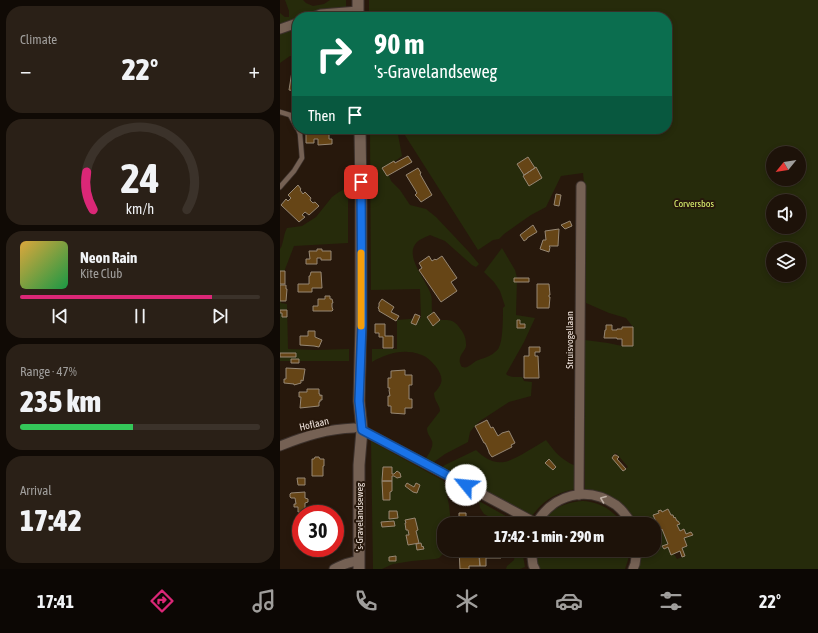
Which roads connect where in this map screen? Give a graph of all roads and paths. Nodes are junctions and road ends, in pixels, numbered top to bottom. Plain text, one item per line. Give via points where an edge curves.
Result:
1 (358, 9) edge
2 (336, 12) edge
3 (292, 25) edge
4 (280, 29) edge
5 (280, 112) edge
6 (292, 119) edge
7 (300, 134) edge
8 (360, 134) edge
9 (581, 186) dead end
10 (280, 187) edge
11 (358, 429) junction
12 (280, 446) edge
13 (579, 494) junction
14 (523, 517) edge
15 (541, 517) edge
16 (627, 517) edge
17 (531, 557) edge
18 (636, 557) edge
19 (359, 565) edge
20 (531, 568) edge
21 (334, 569) edge
22 (633, 569) edge

1 - 2 street
3 - 4 street
5 - 6 lane via 290,115
7 - 10 lane via 302,158 294,172
8 - 11 street, 's-Gravelandseweg via 362,324
9 - 13 street, Struisvogellaan
11 - 12 street, Hoflaan via 324,431
11 - 14 street
11 - 19 street, 's-Gravelandseweg
13 - 15 street via 554,503
16 -> 13 street via 608,500 594,495
17 - 20 street
18 - 22 street
19 - 21 street via 354,561

